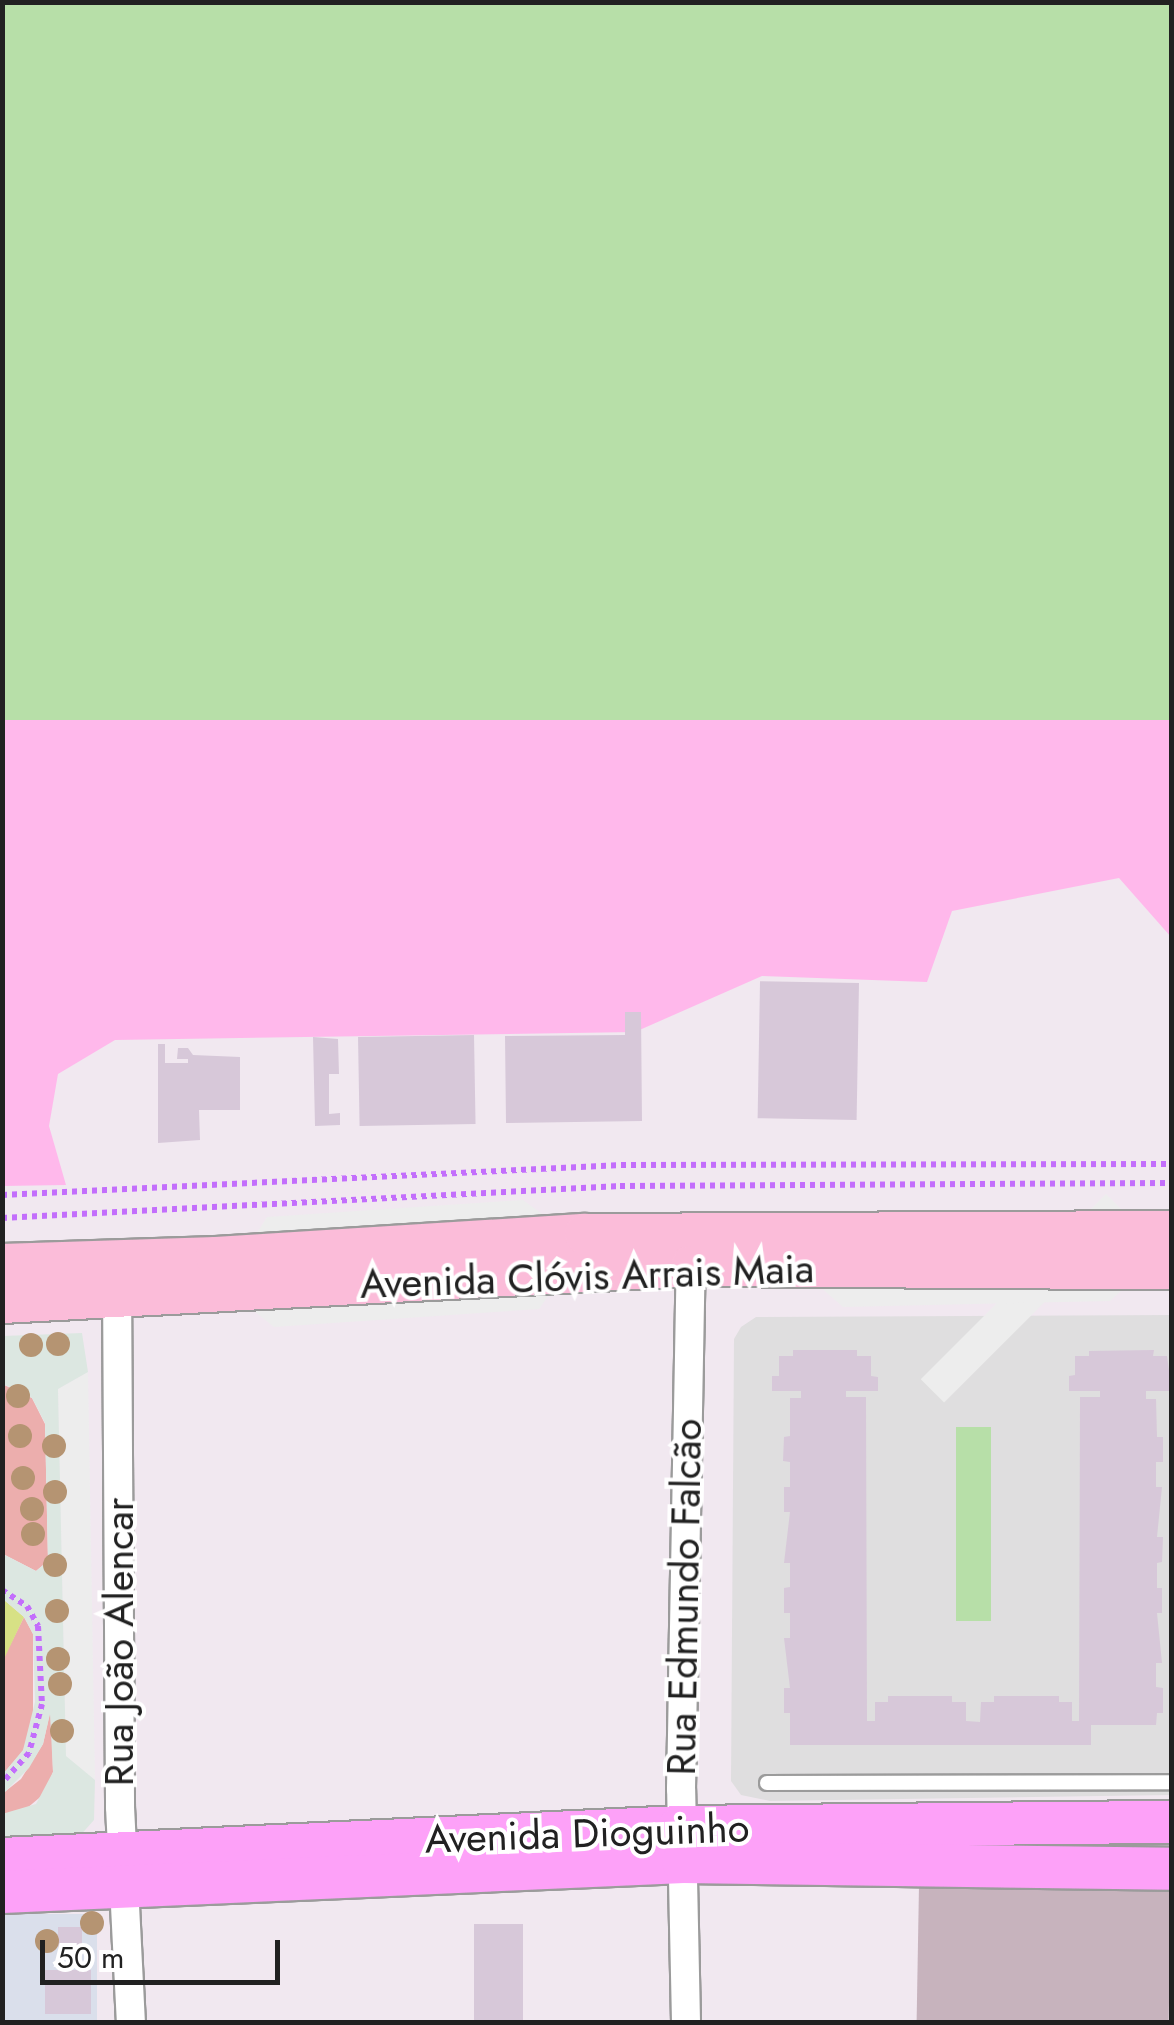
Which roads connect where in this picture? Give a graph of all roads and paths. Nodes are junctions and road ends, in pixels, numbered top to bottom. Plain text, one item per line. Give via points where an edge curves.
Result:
1 (1172, 1164) edge
2 (1172, 1183) edge
3 (2, 1194) edge
4 (2, 1218) edge
5 (1172, 1231) edge
6 (691, 1249) junction
7 (2, 1264) edge
8 (1172, 1269) edge
9 (117, 1280) junction
10 (2, 1303) edge
11 (2, 1590) edge
12 (1172, 1782) edge
13 (2, 1783) edge
14 (767, 1783) dead end
15 (1172, 1822) edge
16 (681, 1844) junction
17 (2, 1859) edge
18 (1172, 1869) edge
19 (124, 1870) junction
20 (2, 1892) edge
21 (131, 2022) edge
22 (686, 2022) edge

1 - 3 path via 621,1165
2 - 4 path via 620,1186
5 - 6 main road, Avenida Clóvis Arrais Maia
6 - 8 main road, Avenida Clóvis Arrais Maia
6 - 9 main road, Avenida Clóvis Arrais Maia
6 - 16 street, Rua Edmundo Falcão
7 - 9 main road, Avenida Clóvis Arrais Maia
9 - 10 main road, Avenida Clóvis Arrais Maia
9 - 19 street, Rua João Alencar
11 - 13 path via 28,1606 38,1626 42,1704 28,1753
12 - 14 lane
15 - 16 main road, Avenida Dioguinho
16 - 18 main road, Avenida Dioguinho
16 - 19 main road, Avenida Dioguinho
16 - 22 street, Rua Edmundo Falcão
17 - 19 main road, Avenida Dioguinho
19 - 20 main road, Avenida Dioguinho
19 - 21 street, Rua João Alencar

